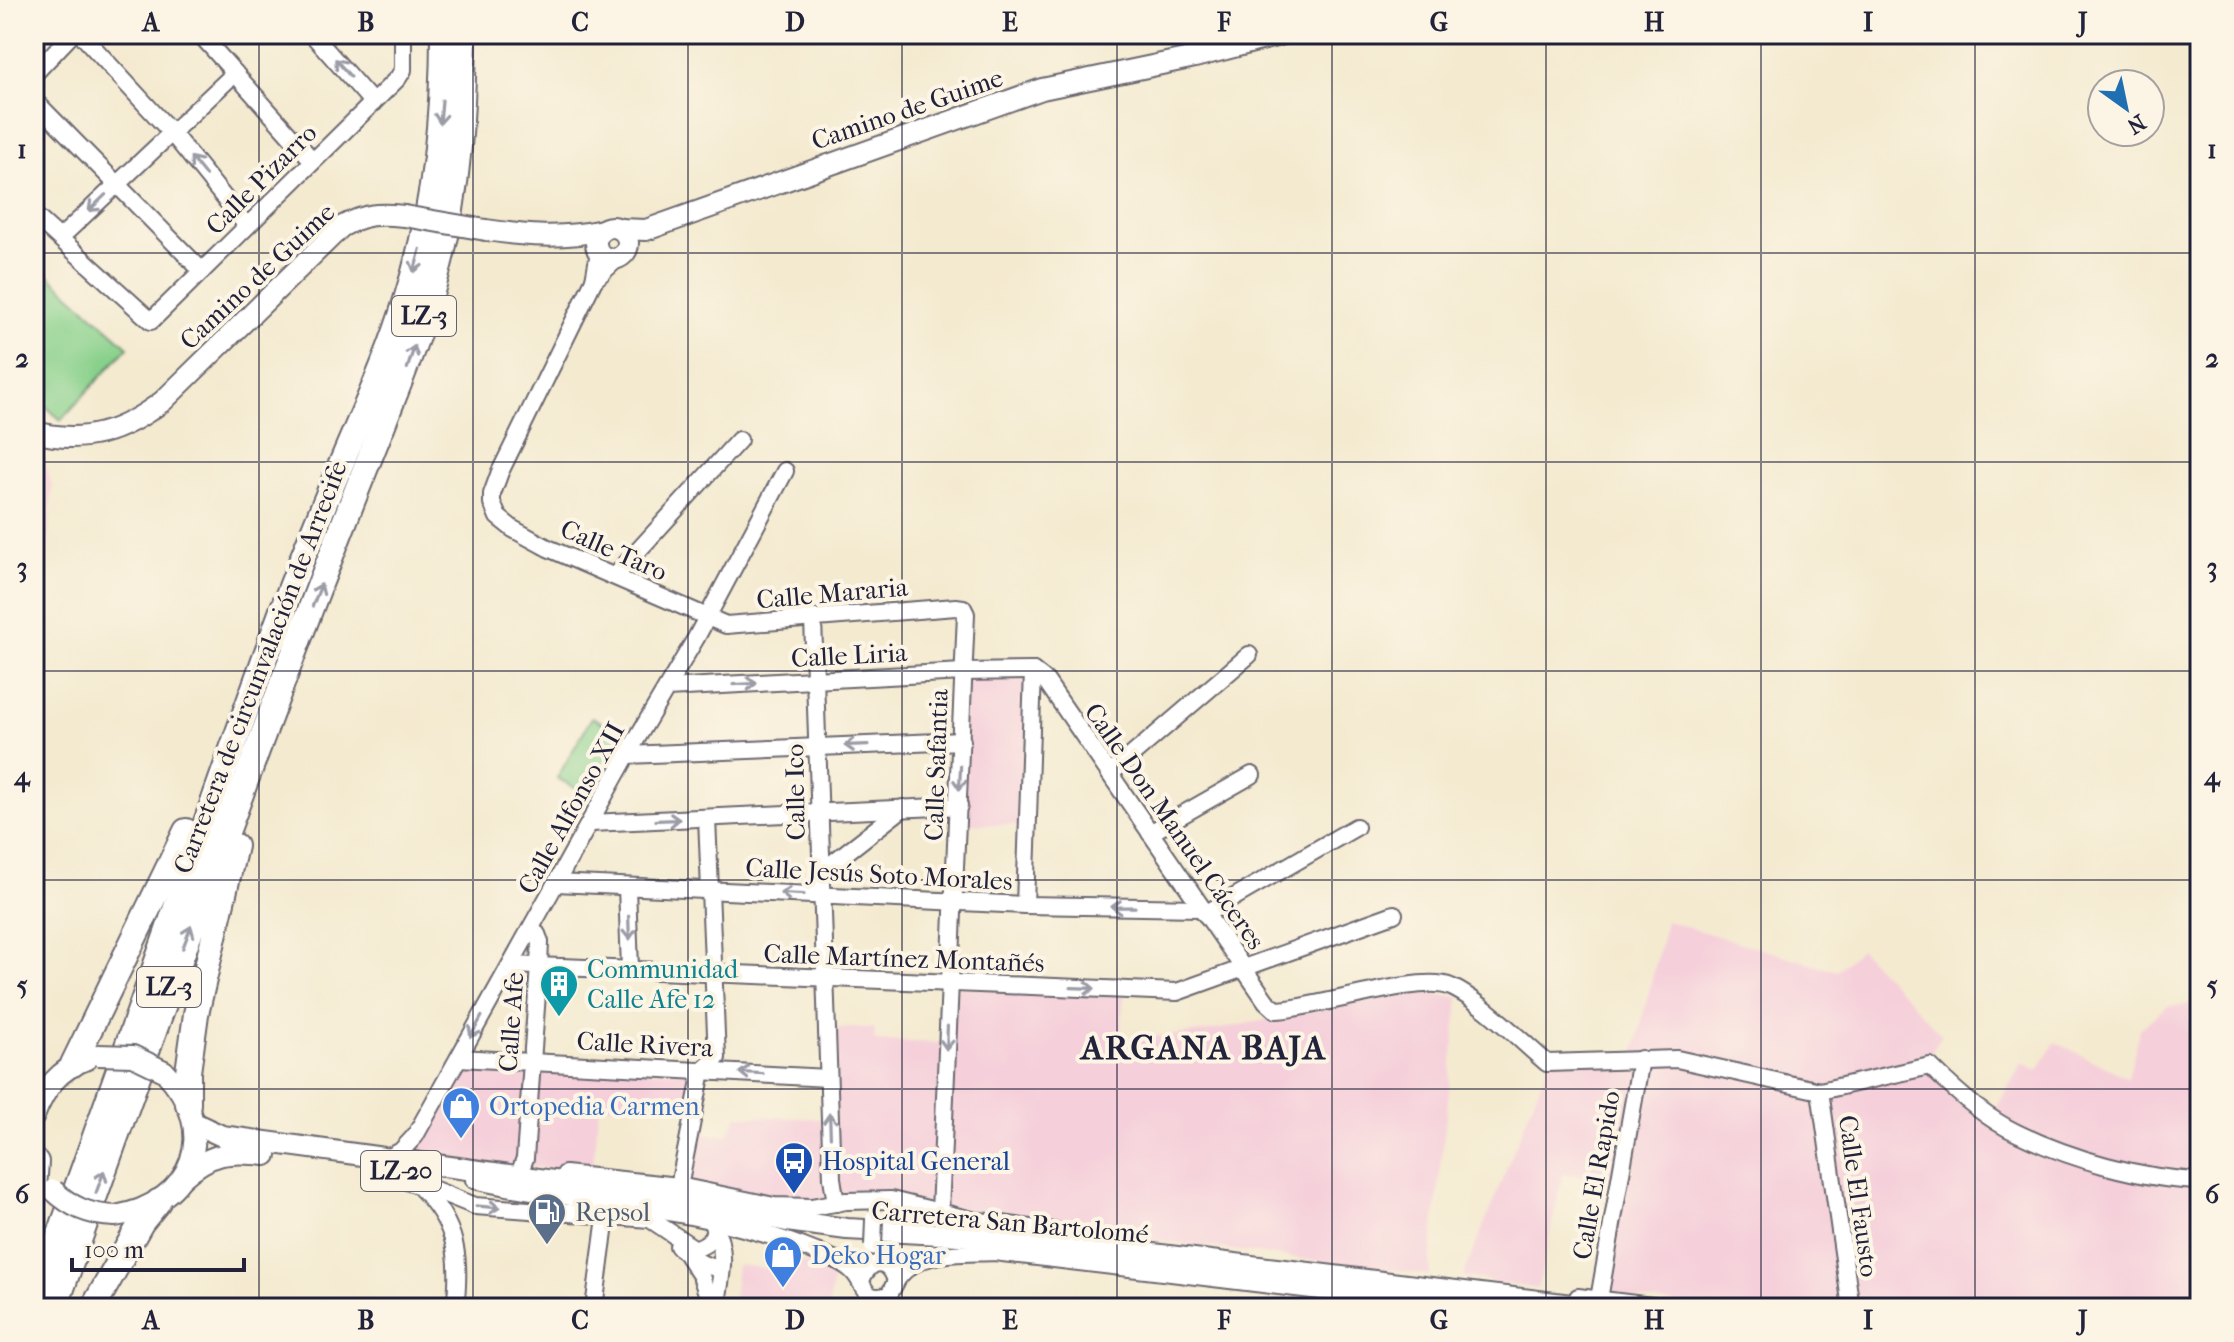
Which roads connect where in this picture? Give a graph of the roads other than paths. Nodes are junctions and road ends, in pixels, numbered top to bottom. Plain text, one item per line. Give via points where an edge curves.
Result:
1 (72, 34) edge
2 (81, 34) edge
3 (200, 34) edge
4 (312, 34) edge
5 (403, 34) edge
6 (443, 34) edge
7 (464, 34) edge
8 (1284, 34) edge
9 (235, 73) junction
10 (34, 74) edge
11 (34, 100) edge
12 (373, 103) junction
13 (171, 132) junction
14 (313, 161) junction
15 (117, 184) junction
16 (34, 215) edge
17 (247, 226) junction
18 (60, 238) junction
19 (611, 245) junction
20 (202, 271) junction
21 (371, 422) junction
22 (34, 432) edge
23 (739, 440) dead end
24 (785, 471) dead end
25 (615, 576) junction
26 (963, 608) joint
27 (282, 613) junction
28 (707, 618) junction
29 (813, 619) junction
30 (1249, 655) dead end
31 (288, 668) junction
32 (1033, 671) junction
33 (963, 672) junction
34 (816, 681) junction
35 (667, 688) junction
36 (962, 741) junction
37 (817, 747) junction
38 (627, 755) junction
39 (1110, 774) junction
40 (1252, 775) dead end
41 (959, 806) junction
42 (903, 808) junction
43 (818, 811) junction
44 (707, 818) junction
45 (591, 823) junction
46 (1356, 827) dead end
47 (1150, 833) junction
48 (821, 872) junction
49 (556, 883) junction
50 (627, 887) junction
51 (710, 890) junction
52 (821, 896) junction
53 (954, 902) junction
54 (1025, 905) junction
55 (1203, 911) junction
56 (1394, 914) dead end
57 (530, 931) junction
58 (511, 965) junction
59 (539, 966) junction
60 (1244, 967) junction
61 (630, 969) junction
62 (713, 975) junction
63 (826, 979) junction
64 (949, 983) junction
65 (459, 1058) junction
66 (1641, 1059) junction
67 (533, 1062) junction
68 (73, 1064) junction
69 (702, 1071) junction
70 (828, 1078) junction
71 (1820, 1091) junction
72 (39, 1096) edge
73 (191, 1113) junction
74 (34, 1116) edge
75 (35, 1158) edge
76 (384, 1162) junction
77 (439, 1164) junction
78 (521, 1169) junction
79 (182, 1178) junction
80 (474, 1180) junction
81 (2200, 1181) edge
82 (415, 1182) junction
83 (679, 1186) junction
84 (43, 1188) edge
85 (873, 1201) junction
86 (158, 1202) junction
87 (836, 1203) junction
88 (940, 1212) junction
89 (612, 1218) junction
90 (711, 1224) junction
91 (758, 1233) junction
92 (691, 1252) junction
93 (874, 1263) junction
94 (722, 1265) junction
95 (861, 1281) junction
96 (896, 1281) junction
97 (1598, 1304) edge
98 (34, 1305) edge
99 (55, 1308) edge
100 (93, 1308) edge
101 (455, 1308) edge
102 (594, 1308) edge
103 (714, 1308) edge
104 (1463, 1308) edge
105 (1544, 1308) edge
106 (1668, 1308) edge
107 (1851, 1308) edge

1 - 10 street
2 - 13 street
3 - 9 street
12 -> 4 street
5 - 12 street, Calle Pizarro via 403,70
6 -> 21 highway, Carretera de circunvalación de Arrecife / LZ-3 via 439,130 424,234
21 -> 7 highway, Carretera de circunvalación de Arrecife / LZ-3 via 407,368 441,262 459,145
8 - 19 main road, Camino de Guime via 1042,89
9 - 13 street
9 - 14 street
11 - 15 street
12 - 14 street, Calle Pizarro
13 - 15 street
17 -> 13 street
14 - 17 street, Calle Pizarro
15 -> 18 street
15 - 20 street
16 - 18 street
17 - 20 street, Calle Pizarro
18 - 20 street, Calle Pizarro via 151,321
19 - 22 main road, Camino de Guime, bridge via 577,236 533,237 379,213 359,217 341,227 142,417 86,438
19 - 25 street, Calle Taro via 500,472 492,503 504,523
21 - 27 highway, Carretera de circunvalación de Arrecife / LZ-3 via 343,457
31 -> 21 highway, Carretera de circunvalación de Arrecife / LZ-3 via 368,465
23 - 25 street
24 - 28 street, Calle Alfonso XII
25 - 28 street, Calle Taro
26 - 29 street, Calle Mararia
26 - 33 street, Calle Safantia
27 - 68 highway, LZ-3 via 254,665 176,856
27 - 98 highway, Carretera de circunvalación de Arrecife / LZ-3
28 - 29 street, Calle Mararia via 726,625
28 - 35 street, Calle Alfonso XII
29 - 34 street, Calle Ico
30 - 39 street
31 - 73 highway, LZ-3 via 232,857 196,1014 188,1072
99 -> 31 highway, Carretera de circunvalación de Arrecife / LZ-3
32 - 33 street, Calle Liria
32 - 39 street, Calle Don Manuel Cáceres via 1046,681
32 - 54 street
33 - 34 street, Calle Liria
33 - 36 street, Calle Safantia
35 -> 34 street, Calle Liria
34 - 37 street, Calle Ico
35 - 38 street, Calle Alfonso XII
36 -> 37 street
36 -> 41 street, Calle Safantia
37 - 38 street
37 - 43 street, Calle Ico
38 - 45 street, Calle Alfonso XII
39 - 47 street, Calle Don Manuel Cáceres
40 - 47 street
41 - 42 street
41 - 53 street, Calle Safantia
42 - 43 street
42 - 48 street
43 - 44 street
43 - 48 street, Calle Ico
45 -> 44 street
44 - 51 street
45 - 49 street, Calle Alfonso XII
46 - 55 street
47 - 55 street, Calle Don Manuel Cáceres
48 - 52 street, Calle Ico
49 - 50 street, Calle Jesús Soto Morales
49 - 57 street, Calle Alfonso XII
50 - 51 street, Calle Jesús Soto Morales
50 -> 61 street
52 -> 51 street, Calle Jesús Soto Morales
51 - 62 street
52 - 53 street, Calle Jesús Soto Morales
52 - 63 street, Calle Ico
53 - 54 street, Calle Jesús Soto Morales
53 - 64 street, Calle Safantia
55 -> 54 street, Calle Jesús Soto Morales
55 - 60 street, Calle Don Manuel Cáceres
56 - 60 street, Calle Martínez Montañés
57 - 58 street, Calle Alfonso XII
57 - 59 street, Calle Afe via 540,942
58 - 59 street, Calle Martínez Montañés
58 -> 65 street, Calle Alfonso XII
59 - 61 street, Calle Martínez Montañés
59 - 67 street, Calle Afe
64 -> 60 street, Calle Martínez Montañés via 1177,992
60 - 66 street, Calle Don Manuel Cáceres via 1276,1010 1411,986 1448,985 1547,1063
61 - 62 street, Calle Martínez Montañés
62 - 63 street, Calle Martínez Montañés
62 - 69 street via 717,1058
63 - 64 street, Calle Martínez Montañés
63 - 70 street, Calle Ico
64 -> 88 street, Calle Safantia
65 - 67 street, Calle Rivera
65 - 76 street, Calle Alfonso XII via 415,1136
66 - 71 street via 1677,1059
66 - 97 street, Calle El Rapido
67 - 69 street, Calle Rivera
67 - 78 street, Calle Afe
68 - 72 main road
68 - 73 main road, bridge via 98,1055 149,1062 178,1086
70 -> 69 street, Calle Rivera
69 - 83 street
87 -> 70 street, Calle Ico
71 - 81 street via 1930,1066 2015,1133 2144,1176
71 - 107 street, Calle El Fausto
72 - 74 main road
73 - 76 main road, Carretera San Bartolomé / LZ-20 via 222,1136
73 - 79 main road, LZ-20 via 194,1142
75 - 84 highway
76 - 77 main road, LZ-20
76 - 79 main road, Carretera San Bartolomé / LZ-20 via 225,1153 199,1163
76 - 80 main road, Carretera San Bartolomé / LZ-20
76 - 82 main road
77 - 78 street
77 - 97 main road, Carretera San Bartolomé / LZ-20 via 832,1227 1030,1239
78 - 83 street
79 - 86 main road, LZ-20
80 - 90 street, Carretera San Bartolomé
80 - 105 main road, Carretera San Bartolomé / LZ-20 via 621,1195 824,1233 1028,1245
82 -> 89 street via 475,1206
82 - 101 street via 450,1227 458,1268
83 - 87 street, Carretera San Bartolomé via 774,1206
84 - 86 main road, LZ-20, bridge via 74,1207 101,1215 137,1212
85 - 87 street, Carretera San Bartolomé
85 - 88 street, Carretera San Bartolomé
85 - 93 street, bridge
86 - 100 highway
88 - 97 street, Carretera San Bartolomé via 1018,1227
89 - 92 street via 650,1219
89 - 102 street
90 - 91 street, Carretera San Bartolomé
90 - 92 street via 714,1238
90 - 94 street via 719,1237
91 - 94 street via 735,1236
91 - 95 street, Carretera San Bartolomé via 839,1262
92 - 94 street
92 - 103 street
93 - 95 street
93 - 96 street via 885,1264
94 - 103 street
95 - 96 street via 869,1296 878,1298 889,1295
96 - 104 street, Carretera San Bartolomé via 919,1260 1014,1253
97 - 106 street, Carretera San Bartolomé

